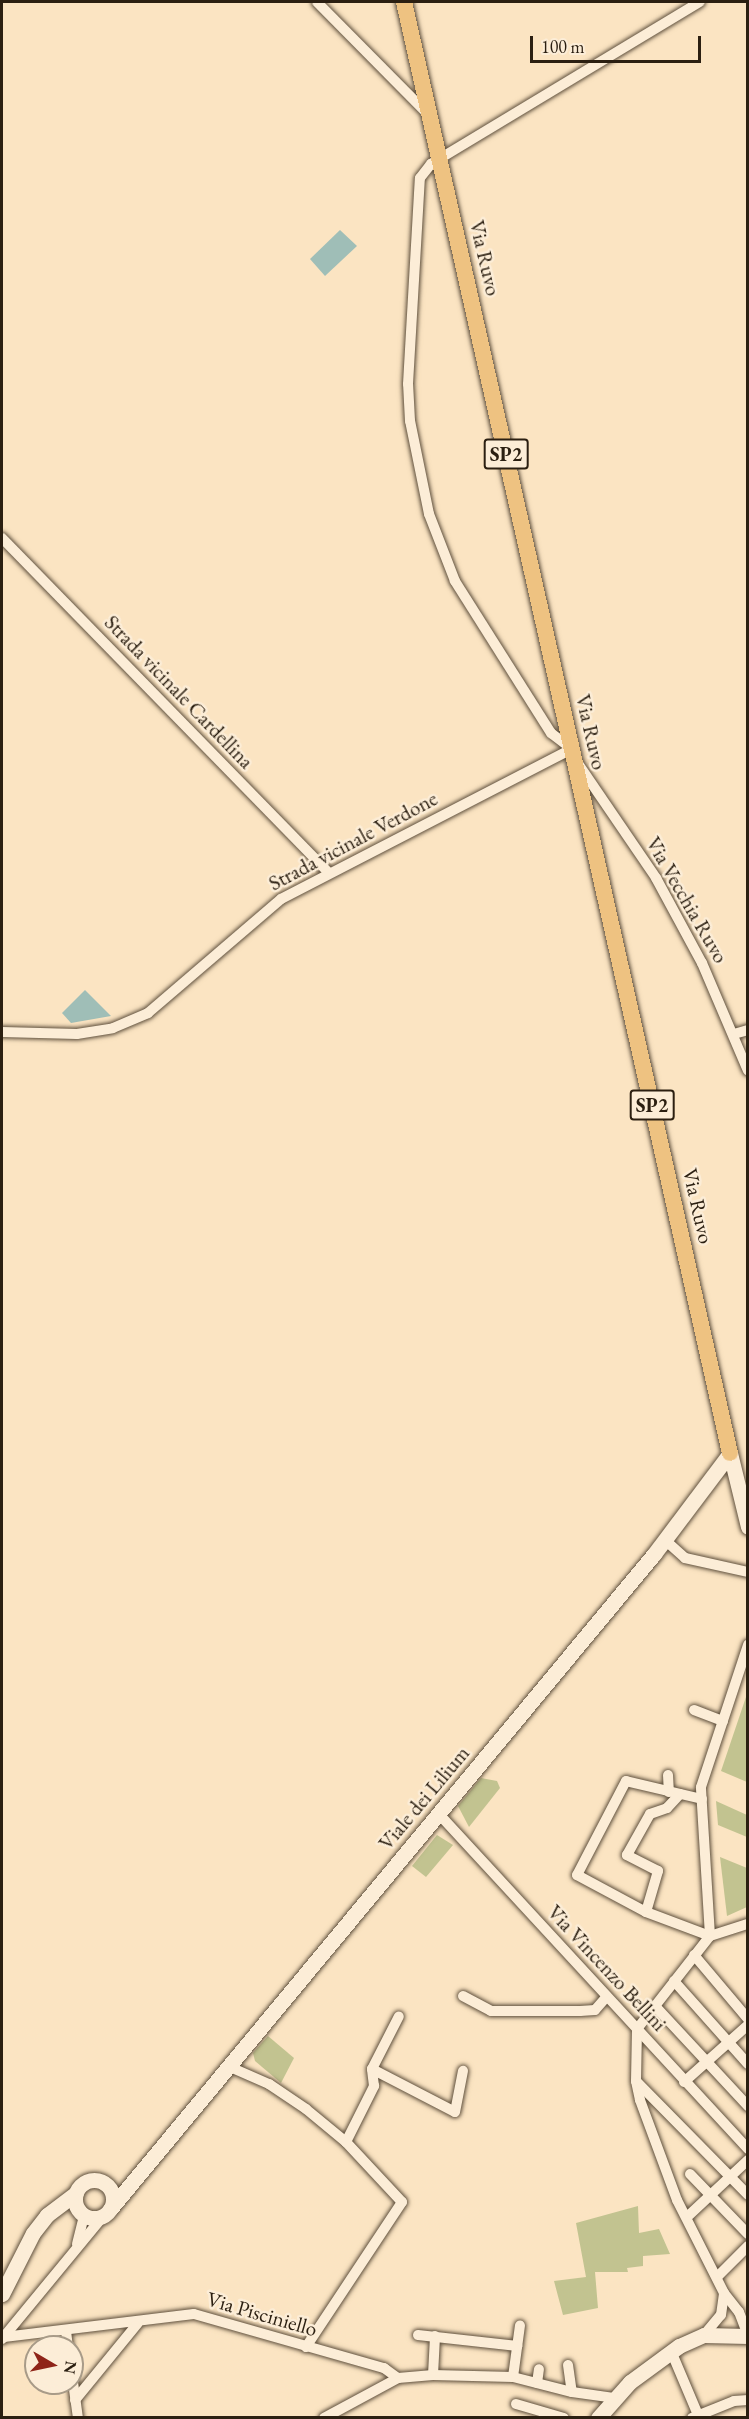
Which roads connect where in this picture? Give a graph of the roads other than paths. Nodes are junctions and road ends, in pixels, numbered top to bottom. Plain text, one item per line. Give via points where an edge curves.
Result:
1 (317, 2) edge
2 (404, 2) edge
3 (700, 2) edge
4 (430, 117) junction
5 (440, 159) junction
6 (2, 538) edge
7 (573, 754) junction
8 (328, 872) junction
9 (747, 1030) edge
10 (2, 1032) edge
11 (734, 1034) junction
12 (747, 1071) edge
13 (730, 1453) junction
14 (747, 1527) edge
15 (665, 1540) junction
16 (747, 1572) edge
17 (747, 1645) edge
18 (746, 1656) edge
19 (694, 1710) dead end
20 (723, 1721) junction
21 (668, 1775) dead end
22 (674, 1793) junction
23 (702, 1799) junction
24 (438, 1813) junction
25 (646, 1912) junction
26 (747, 1923) edge
27 (710, 1936) junction
28 (694, 1955) junction
29 (674, 1981) junction
30 (463, 1996) dead end
31 (607, 1996) junction
32 (655, 2006) junction
33 (399, 2016) dead end
34 (747, 2019) edge
35 (747, 2025) edge
36 (638, 2029) junction
37 (728, 2043) junction
38 (707, 2061) junction
39 (747, 2064) edge
40 (230, 2067) junction
41 (372, 2069) junction
42 (463, 2071) dead end
43 (636, 2081) junction
44 (684, 2082) junction
45 (747, 2106) edge
46 (346, 2142) junction
47 (747, 2149) edge
48 (747, 2160) edge
49 (145, 2166) junction
50 (690, 2174) dead end
51 (730, 2176) junction
52 (106, 2184) junction
53 (76, 2193) junction
54 (709, 2194) junction
55 (747, 2195) edge
56 (108, 2211) junction
57 (83, 2215) junction
58 (687, 2217) junction
59 (37, 2228) junction
60 (747, 2234) edge
61 (747, 2246) edge
62 (66, 2263) junction
63 (717, 2277) junction
64 (724, 2293) junction
65 (2, 2294) edge
66 (747, 2304) edge
67 (739, 2312) junction
68 (138, 2323) junction
69 (520, 2325) dead end
70 (66, 2331) junction
71 (418, 2334) dead end
72 (66, 2335) edge
73 (704, 2335) junction
74 (747, 2336) edge
75 (435, 2337) junction
76 (3, 2339) edge
77 (517, 2346) junction
78 (306, 2348) junction
79 (675, 2349) junction
80 (568, 2365) dead end
81 (539, 2369) dead end
82 (433, 2375) junction
83 (513, 2377) junction
84 (398, 2378) junction
85 (537, 2383) junction
86 (572, 2392) junction
87 (74, 2395) edge
88 (614, 2398) junction
89 (75, 2400) junction
90 (747, 2400) edge
91 (516, 2404) dead end
92 (696, 2417) edge
93 (78, 2418) edge
94 (324, 2418) edge
95 (564, 2418) edge
96 (598, 2418) edge

1 - 4 street
2 - 4 main road, Via Ruvo / SP2
3 - 5 street, Via Vecchia Ruvo
4 - 5 main road, Via Ruvo / SP2
5 - 7 main road, Via Ruvo / SP2
5 - 7 street, Via Vecchia Ruvo via 424,168 420,178 408,384 410,421 429,514 447,567 461,591 551,733
6 - 8 street, Strada vicinale Cardellina
7 - 8 street, Strada vicinale Verdone
7 - 11 street, Via Vecchia Ruvo via 656,878 702,963
7 - 13 main road, Via Ruvo / SP2
8 - 10 street, Strada vicinale Verdone via 264,911 148,1013 113,1028 77,1034
9 - 11 street
11 - 12 street, Via Vecchia Ruvo
13 - 14 main road, SP2
13 - 15 main road, Viale dei Lilium
15 - 16 street via 685,1558
15 - 24 main road, Viale dei Lilium
17 - 18 street
18 - 20 street
19 - 20 street
20 - 23 street via 701,1787
21 - 22 street
22 - 23 street
22 - 25 street via 667,1808 650,1814 627,1855 658,1871
22 - 25 street via 627,1781 577,1875
23 - 27 street
24 - 31 street, Via Vincenzo Bellini
24 - 40 main road, Viale dei Lilium
25 - 27 street
26 - 27 street
27 - 28 street
28 - 29 street
28 - 34 street
29 - 32 street
29 - 37 street
30 - 31 street via 491,2011 536,2011 595,2010
31 - 36 street, Via Vincenzo Bellini
32 - 36 street
32 - 38 street
33 - 41 street
35 - 37 street
36 - 43 street
36 - 44 street, Via Vincenzo Bellini
37 - 38 street
37 - 39 street
38 - 44 street
38 - 45 street
40 - 46 street via 269,2084
40 - 49 main road, Viale dei Lilium
41 - 42 street via 455,2112
41 - 46 street via 374,2086
43 - 51 street
43 - 58 street via 669,2178
44 - 47 street, Via Vincenzo Bellini
46 - 78 street via 402,2202
48 - 51 street
49 - 52 main road, Viale dei Lilium via 125,2181
49 - 56 main road, Viale dei Lilium
50 - 54 street
51 - 54 street
51 - 55 street
52 - 53 main road, Viale dei Lilium via 89,2181
52 - 56 main road via 112,2195
53 - 57 main road via 75,2204
53 - 59 main road, Viale dei Lilium
54 - 58 street
54 - 60 street
56 - 57 main road via 95,2218
56 - 62 street
57 - 59 main road via 56,2217
57 - 62 street via 81,2237
58 - 63 street
59 - 65 main road, Viale dei Lilium
61 - 63 street
62 - 76 street
63 - 64 street
64 - 67 street
64 - 73 street via 718,2320
66 - 67 street
67 - 74 street
68 - 70 street, Via Pisciniello
68 - 78 street, Via Pisciniello via 194,2314
68 - 89 street
69 - 77 street
70 - 72 street
70 - 76 street, Via Pisciniello
71 - 75 street
73 - 74 main road
73 - 79 main road
75 - 77 street
75 - 82 street
77 - 83 street
78 - 84 street, Via Pisciniello via 384,2368
79 - 88 main road
79 - 92 street
80 - 86 street
81 - 85 street
82 - 83 street
82 - 84 street
83 - 85 street
84 - 94 street
85 - 86 street
86 - 88 street
87 - 89 street
88 - 96 main road
89 - 93 street
90 - 92 street via 734,2401
91 - 95 street

